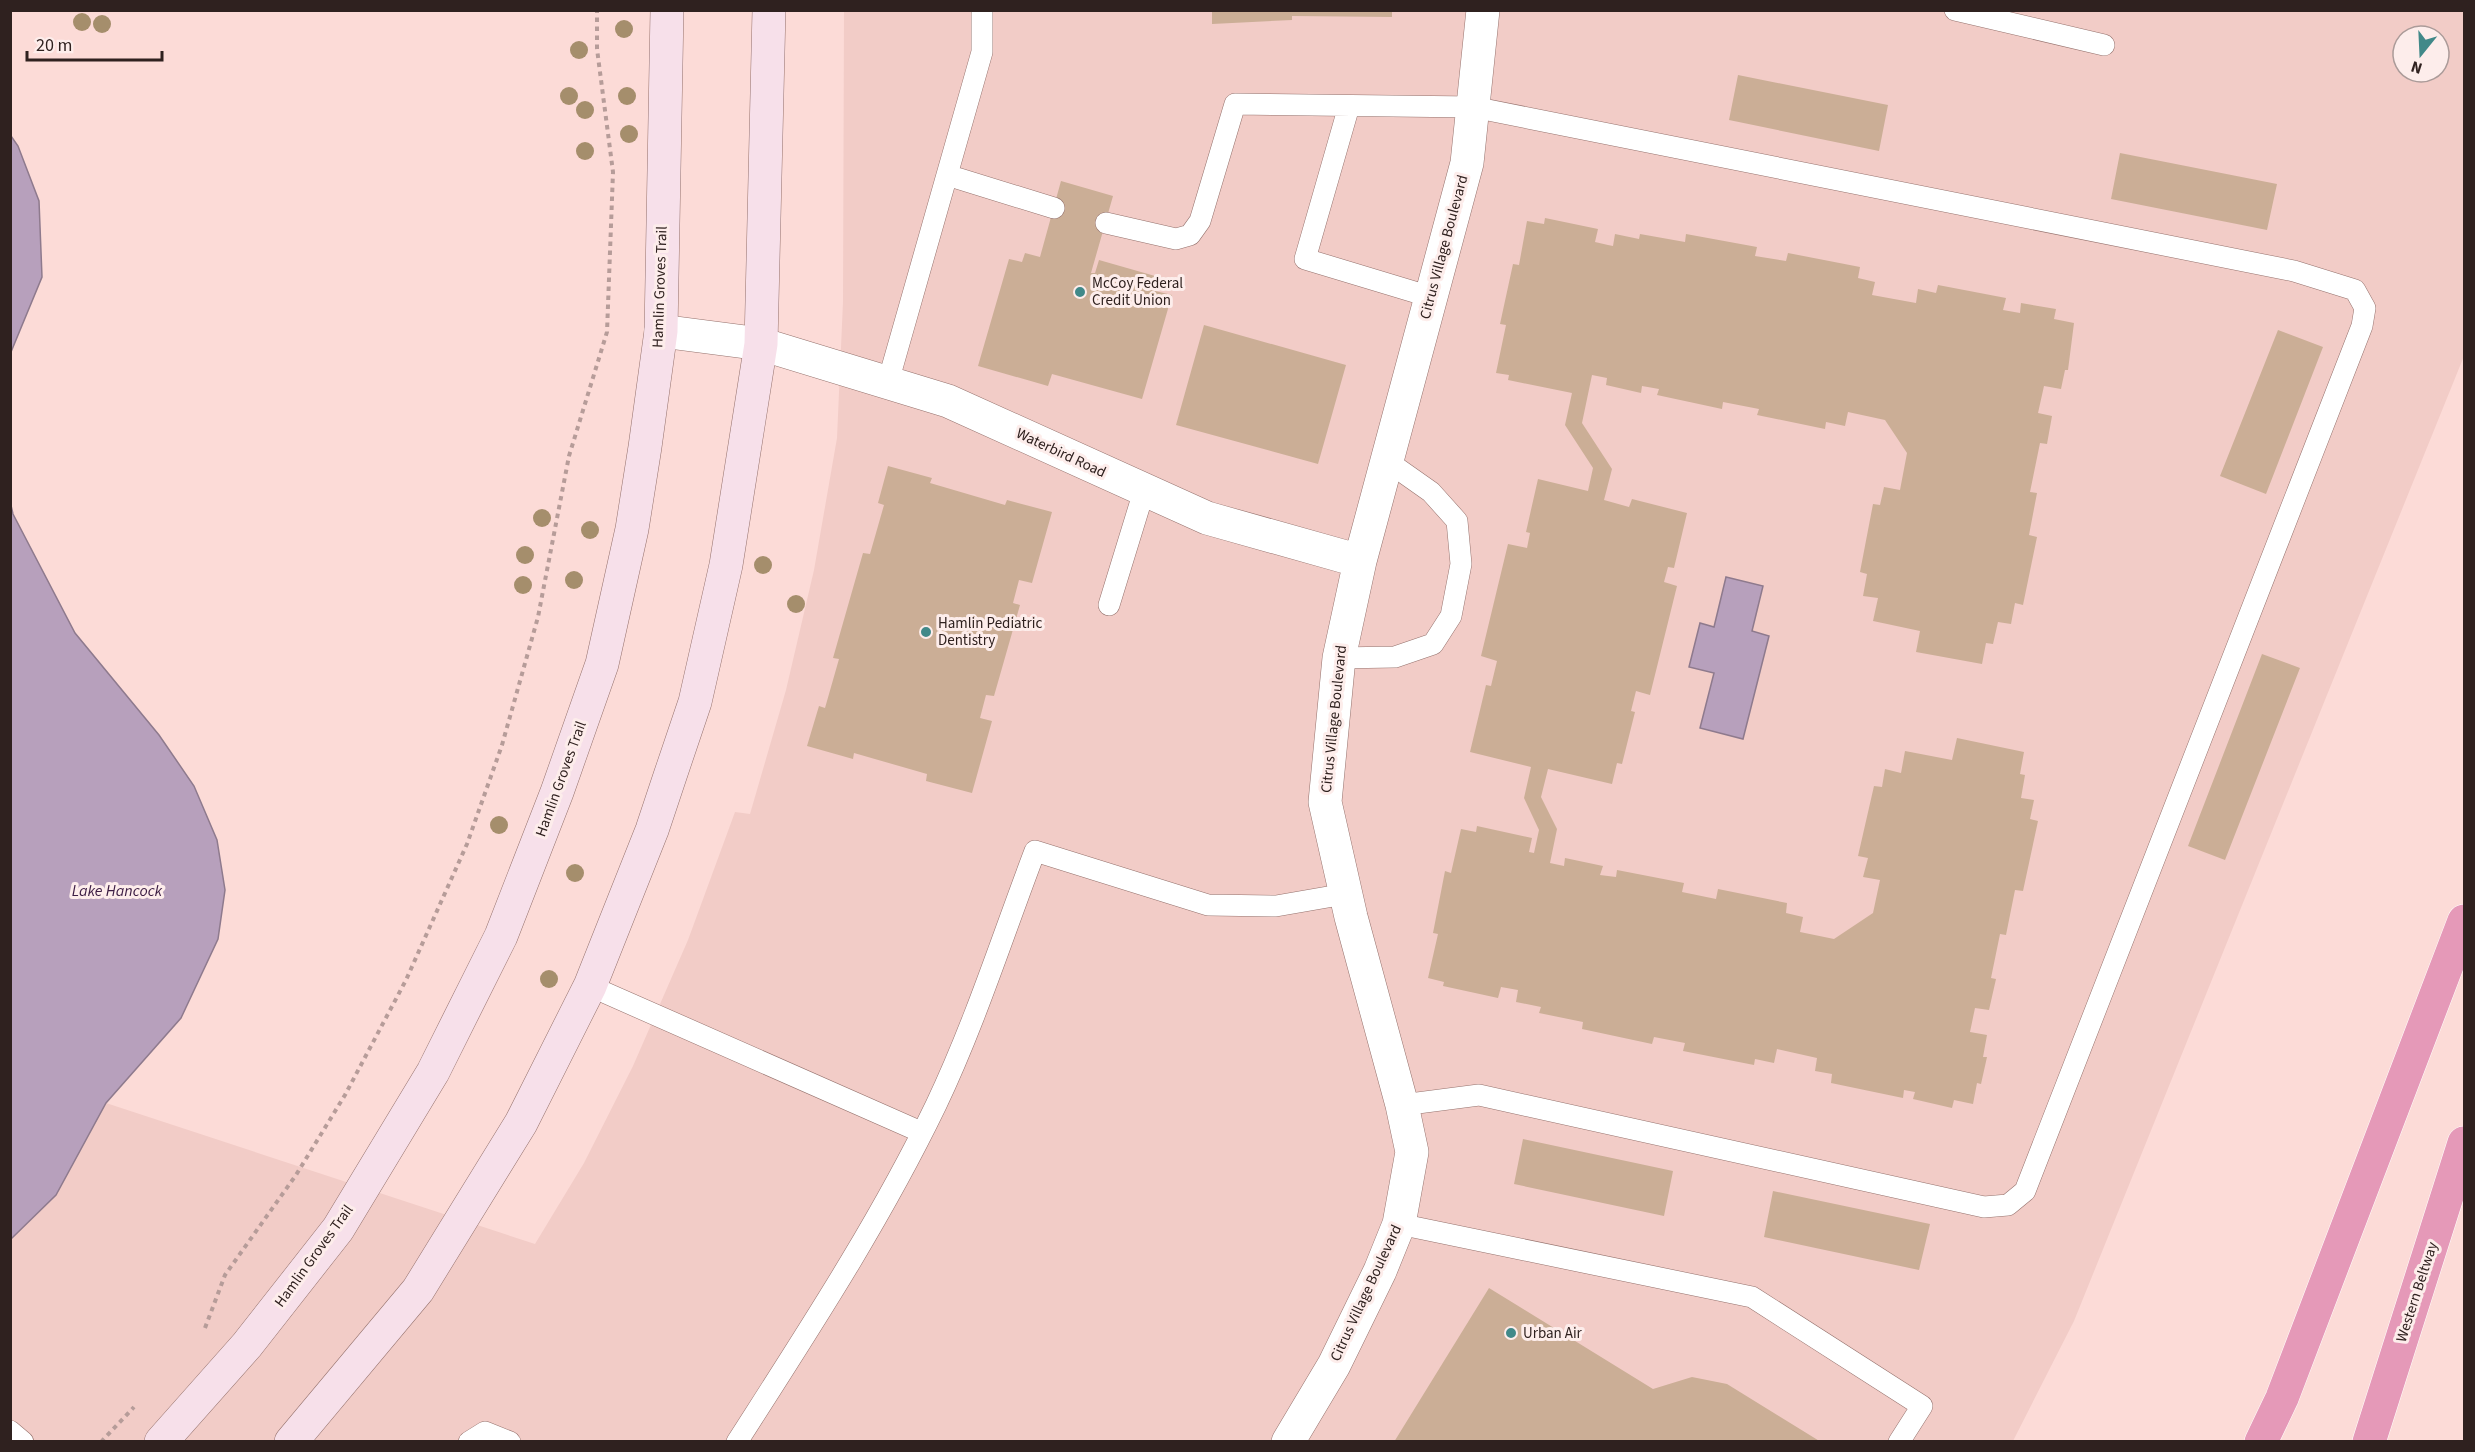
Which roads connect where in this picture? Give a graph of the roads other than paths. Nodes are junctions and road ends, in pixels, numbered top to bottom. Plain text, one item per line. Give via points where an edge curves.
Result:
1 (667, 10) edge
2 (769, 10) edge
3 (982, 10) edge
4 (1483, 10) edge
5 (1955, 10) edge
6 (2104, 45) dead end
7 (1349, 106) junction
8 (1473, 107) junction
9 (947, 175) junction
10 (1054, 208) dead end
11 (1106, 223) dead end
12 (1431, 297) junction
13 (661, 331) junction
14 (761, 344) junction
15 (888, 382) junction
16 (1387, 461) junction
17 (1144, 491) junction
18 (1360, 561) junction
19 (1109, 605) dead end
20 (1339, 658) junction
21 (1345, 894) junction
22 (2464, 921) edge
23 (590, 986) junction
24 (1402, 1105) junction
25 (921, 1132) junction
26 (2464, 1143) edge
27 (1399, 1224) junction
28 (10, 1431) edge
29 (23, 1442) edge
30 (161, 1442) edge
31 (291, 1442) edge
32 (469, 1442) edge
33 (510, 1442) edge
34 (737, 1442) edge
35 (1288, 1442) edge
36 (1899, 1442) edge
37 (2261, 1442) edge
38 (2369, 1442) edge

1 - 13 main road, Hamlin Groves Trail
2 - 14 main road
3 - 9 lane via 982,52
4 - 8 street, Citrus Village Boulevard
5 - 6 lane
7 - 8 lane
7 - 11 lane via 1235,104 1200,221 1190,235 1176,240
7 - 12 lane via 1305,259
8 - 12 street, Citrus Village Boulevard via 1467,163
8 - 24 lane via 2294,271 2355,290 2365,308 2358,336 2025,1191 2008,1206 1984,1207 1479,1095
9 - 10 lane
9 - 15 lane
12 - 16 street, Citrus Village Boulevard
13 - 14 street, Waterbird Road
13 - 30 main road, Hamlin Groves Trail via 632,529 602,664 501,936 434,1072 338,1228 247,1345
14 - 15 street, Waterbird Road
14 - 23 main road via 726,565 694,702 652,830
15 - 17 street, Waterbird Road via 948,401
16 - 18 street, Citrus Village Boulevard
16 - 20 lane via 1431,492 1457,521 1461,564 1451,616 1433,644 1395,657
17 - 18 street, Waterbird Road via 1207,518
17 - 19 lane
18 - 20 street, Citrus Village Boulevard
20 - 21 street, Citrus Village Boulevard via 1325,802
21 - 24 street, Citrus Village Boulevard
21 - 25 lane via 1275,906 1208,905 1035,851 971,1021
22 - 37 highway via 2282,1398
23 - 25 lane
23 - 31 main road via 521,1123 418,1290
24 - 27 street, Citrus Village Boulevard via 1412,1152
25 - 34 lane via 843,1277
26 - 38 highway, Western Beltway
27 - 35 street, Citrus Village Boulevard via 1334,1365
27 - 36 lane via 1752,1297 1922,1406
28 - 29 lane
32 - 33 lane via 485,1432

